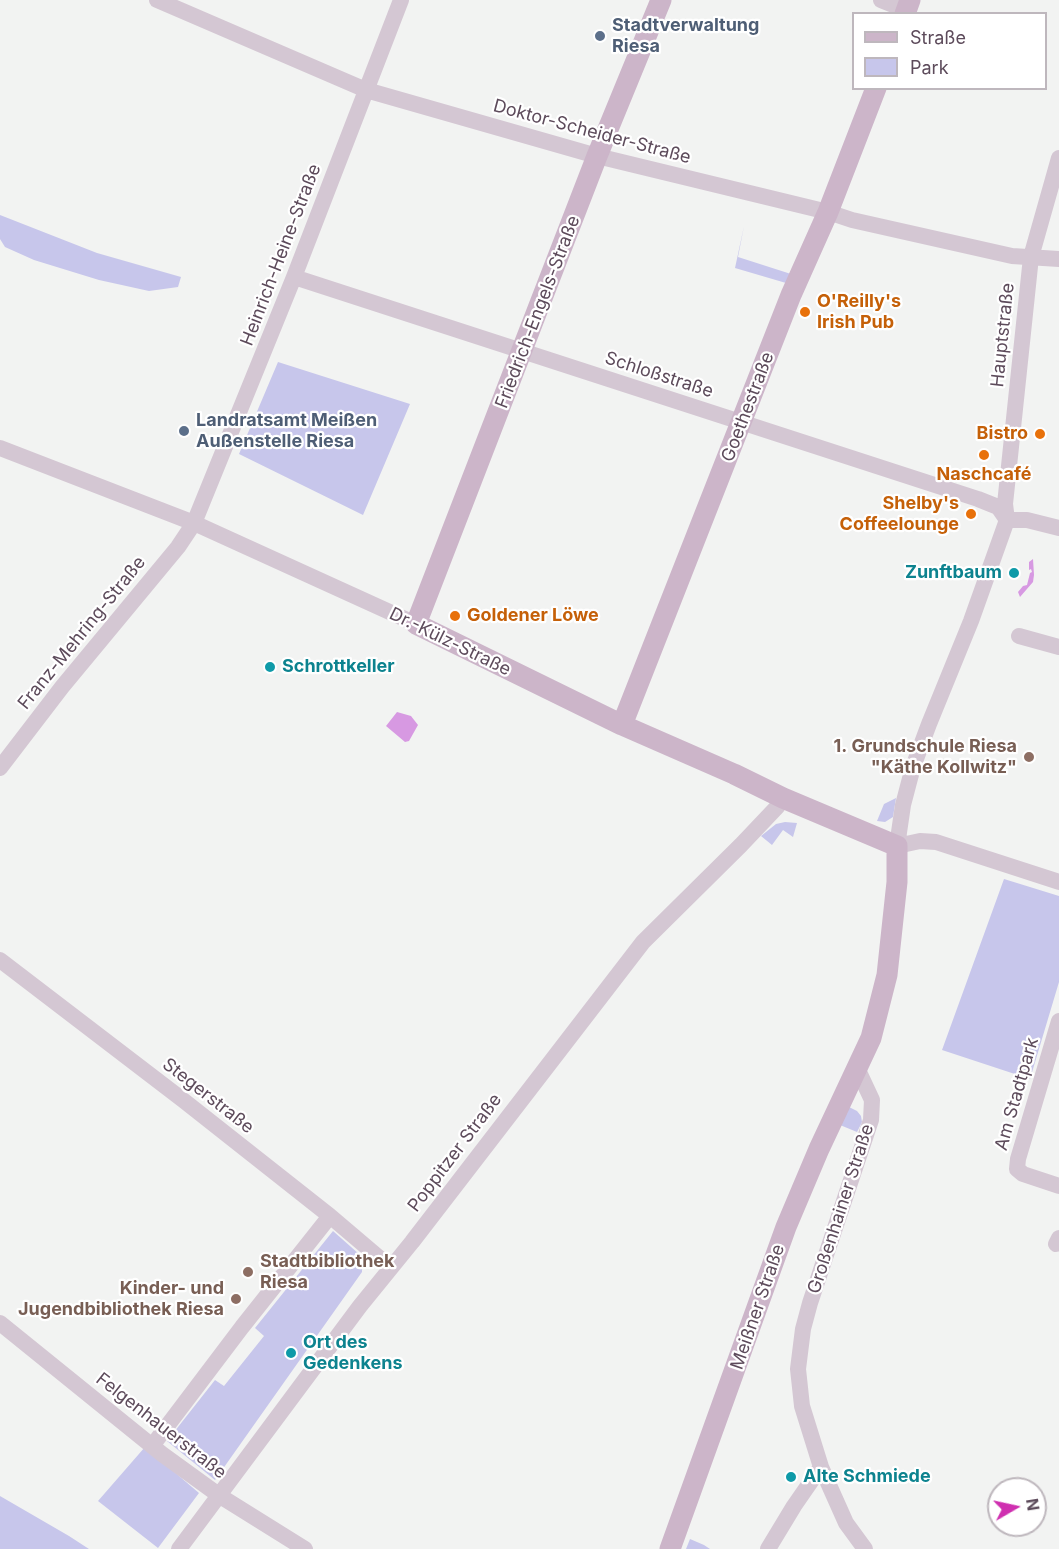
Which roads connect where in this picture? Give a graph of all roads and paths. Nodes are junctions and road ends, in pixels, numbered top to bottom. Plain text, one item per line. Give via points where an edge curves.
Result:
1 (157, 0) edge
2 (401, 0) edge
3 (661, 0) edge
4 (881, 0) edge
5 (907, 8) edge
6 (366, 90) junction
7 (875, 90) edge
8 (597, 156) junction
9 (1059, 158) edge
10 (1055, 185) edge
11 (828, 212) junction
12 (1031, 257) junction
13 (1059, 259) edge
14 (294, 277) junction
15 (523, 352) junction
16 (742, 423) junction
17 (0, 448) edge
18 (1007, 520) junction
19 (194, 523) junction
20 (1059, 528) edge
21 (416, 624) junction
22 (1019, 636) dead end
23 (1059, 647) edge
24 (622, 725) junction
25 (0, 768) edge
26 (783, 798) junction
27 (897, 846) junction
28 (1059, 882) edge
29 (0, 960) edge
30 (1059, 1021) edge
31 (858, 1070) junction
32 (1059, 1186) edge
33 (330, 1216) junction
34 (390, 1267) junction
35 (0, 1323) edge
36 (152, 1446) junction
37 (821, 1467) junction
38 (220, 1496) junction
39 (179, 1549) edge
40 (305, 1549) edge
41 (670, 1549) edge
42 (768, 1549) edge
43 (865, 1549) edge

1 - 6 street, Doktor-Scheider-Straße
2 - 6 street, Heinrich-Heine-Straße
3 - 8 main road, Friedrich-Engels-Straße
4 - 5 street
6 - 8 street, Doktor-Scheider-Straße
6 - 14 street, Heinrich-Heine-Straße
7 - 11 main road, Goethestraße
8 - 11 street, Doktor-Scheider-Straße
8 - 15 main road, Friedrich-Engels-Straße
9 - 10 street, Hauptstraße
10 - 12 street, Hauptstraße
11 - 12 street, Doktor-Scheider-Straße via 929,238
11 - 16 main road, Goethestraße
12 - 13 street, Doktor-Scheider-Straße
12 - 18 street, Hauptstraße via 1005,504
14 - 15 street, Schloßstraße
14 - 19 street, Heinrich-Heine-Straße
15 - 16 street, Schloßstraße
15 - 21 main road, Friedrich-Engels-Straße
16 - 18 street, Schloßstraße via 978,499 998,507
16 - 24 main road, Goethestraße
17 - 19 street, Dr.-Külz-Straße
18 - 20 street via 1027,520
18 - 27 street via 914,767
19 - 21 street, Dr.-Külz-Straße
19 - 25 street, Franz-Mehring-Straße
21 - 24 main road, Dr.-Külz-Straße
22 - 23 street
24 - 26 main road, Dr.-Külz-Straße
26 - 27 main road, Dr.-Külz-Straße
26 - 34 street, Poppitzer Straße via 643,942
27 - 28 street via 936,842
27 - 31 main road via 887,975 872,1038
29 - 33 street, Stegerstraße
30 - 32 street, Am Stadtpark via 1017,1169
31 - 37 street, Großenhainer Straße via 872,1100 872,1120 810,1303 800,1347 799,1389
31 - 41 main road, Meißner Straße via 786,1227
33 - 34 street, Stegerstraße
33 - 36 street
34 - 38 street, Poppitzer Straße
35 - 36 street, Felgenhauerstraße
36 - 38 street, Felgenhauerstraße
37 - 42 street
37 - 43 street, Großenhainer Straße via 846,1523
38 - 39 street, Poppitzer Straße
38 - 40 street, Felgenhauerstraße

